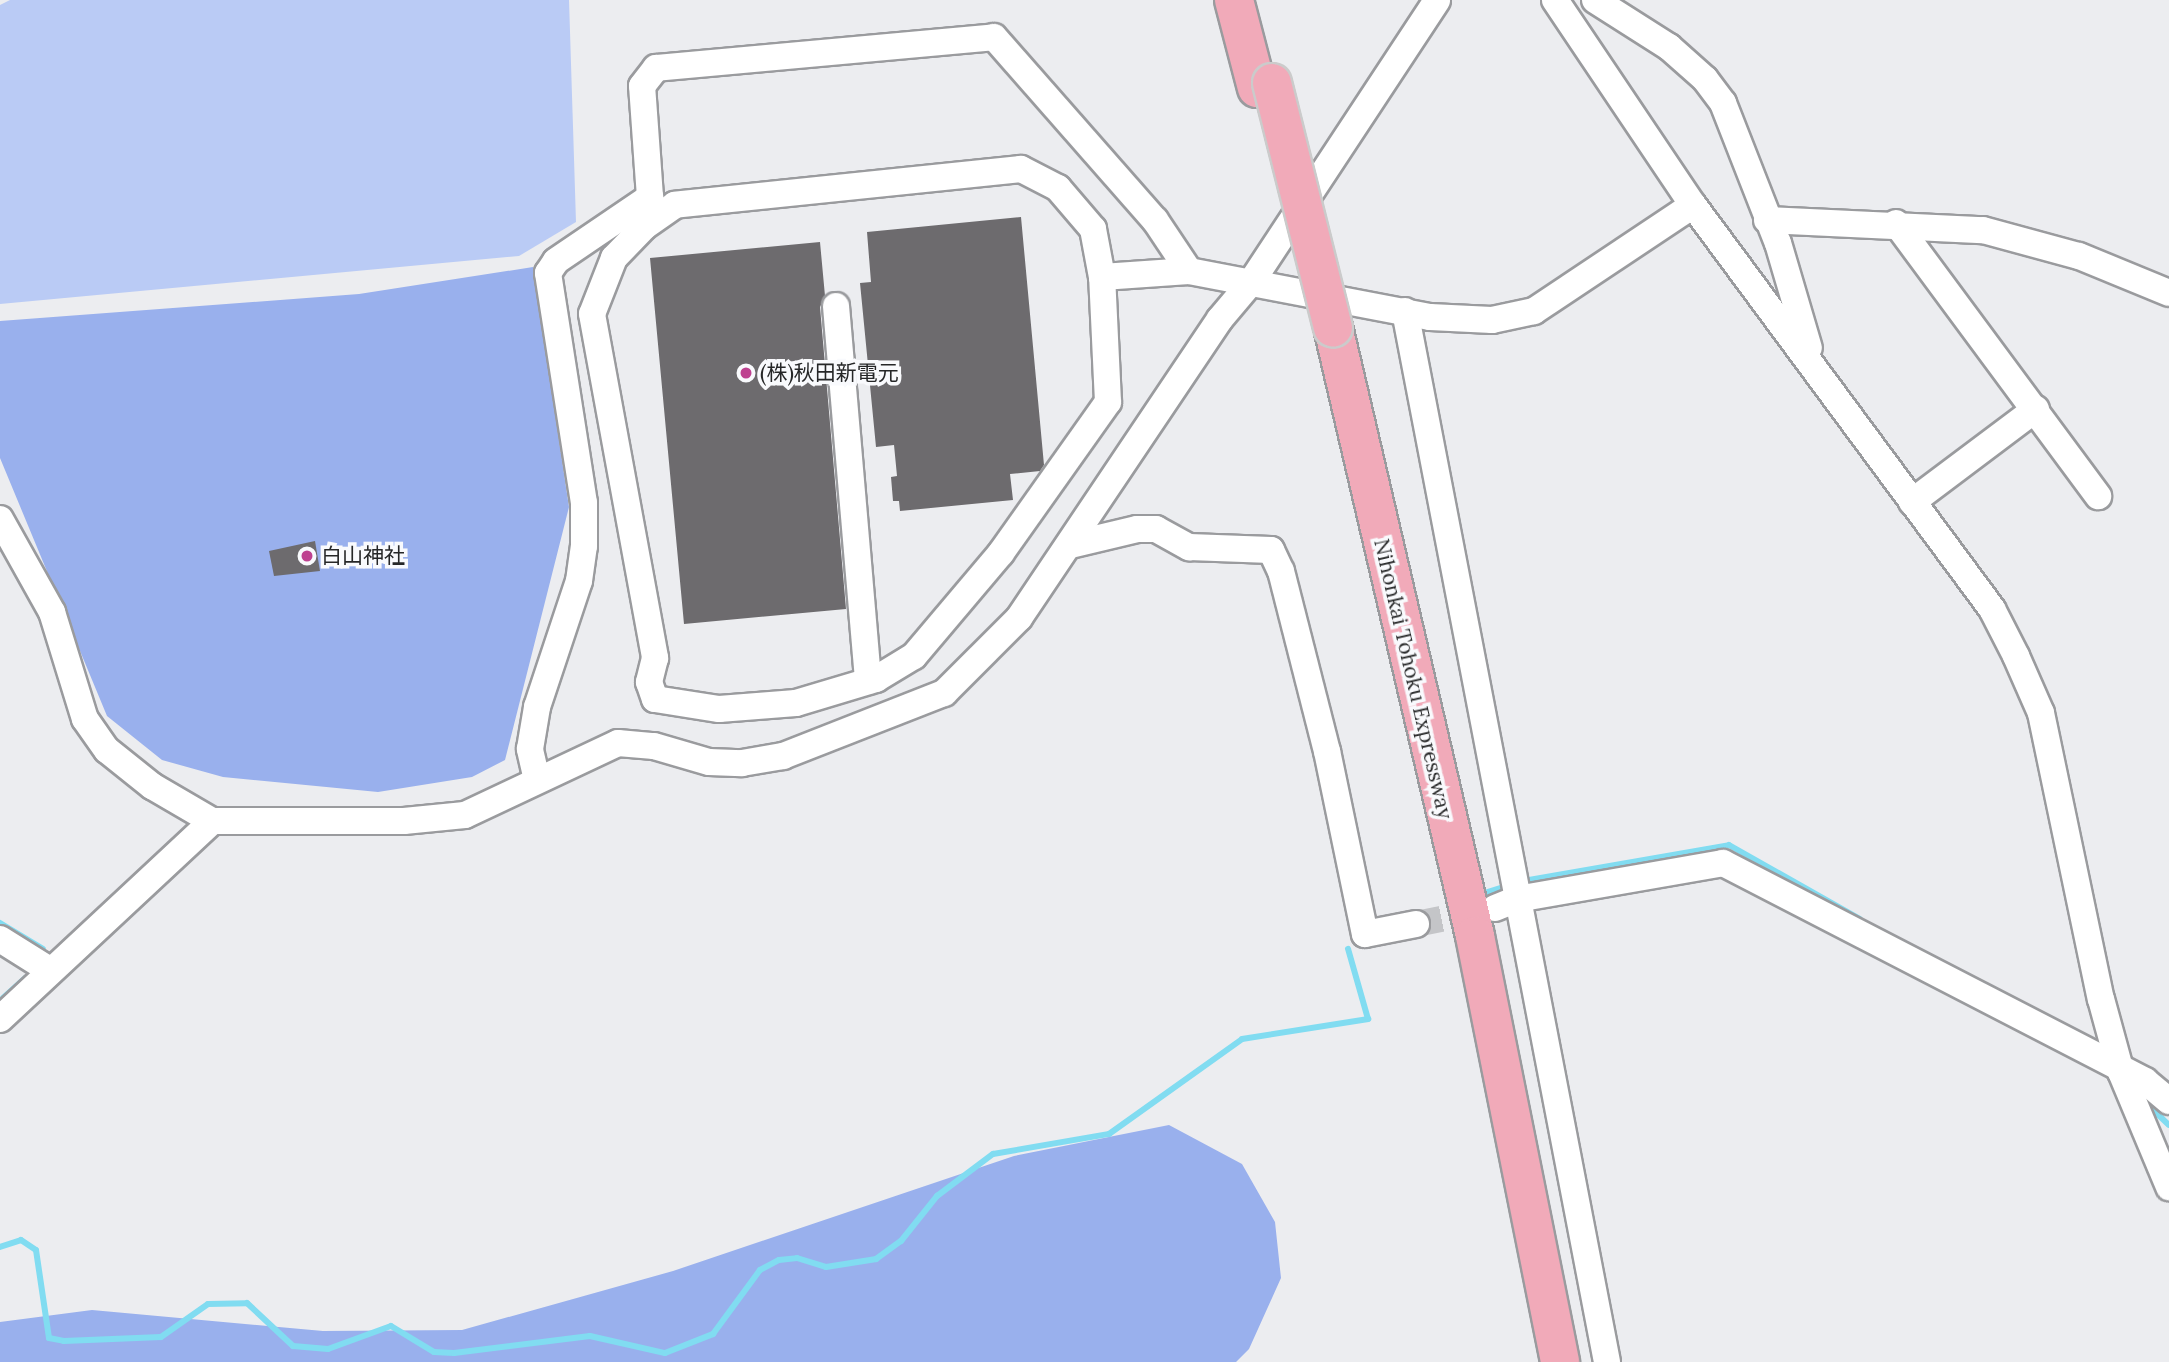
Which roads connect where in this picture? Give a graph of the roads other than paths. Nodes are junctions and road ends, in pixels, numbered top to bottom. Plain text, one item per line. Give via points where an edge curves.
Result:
1 (1234, 0) edge
2 (1251, 0) edge
3 (1437, 0) edge
4 (1555, 0) edge
5 (1595, 0) edge
6 (1265, 85) junction
7 (1693, 205) junction
8 (1767, 220) junction
9 (1896, 223) junction
10 (1189, 271) junction
11 (1102, 277) junction
12 (1252, 281) junction
13 (2169, 293) edge
14 (836, 306) dead end
15 (1405, 311) junction
16 (1327, 329) junction
17 (1813, 363) junction
18 (2036, 409) junction
19 (2098, 496) dead end
20 (1912, 502) junction
21 (0, 519) edge
22 (1070, 545) junction
23 (868, 681) junction
24 (537, 780) junction
25 (212, 821) junction
26 (1506, 904) junction
27 (1416, 924) tunnel mouth
28 (0, 939) edge
29 (51, 971) junction
30 (0, 1019) edge
31 (2121, 1072) junction
32 (2169, 1101) edge
33 (2169, 1187) edge
34 (1541, 1362) edge
35 (1560, 1362) edge
36 (1607, 1362) edge

1 - 6 highway, Nihonkai Tohoku Expressway
2 - 6 highway, Nihonkai Tohoku Expressway
3 - 12 street
4 - 7 street
5 - 8 street via 1669,47 1705,79 1723,103
6 - 16 highway, Nihonkai Tohoku Expressway, bridge
7 - 15 street via 1534,311 1492,320
7 - 17 street
8 - 9 street
8 - 17 street
9 - 13 street via 1983,230 2079,256
9 - 18 street
10 - 11 street
10 - 12 street
10 - 24 street via 1155,220 994,37 656,68 642,86 650,197 556,261 548,273 584,503 584,546 579,581 537,707 530,749
11 - 23 street via 1108,402 1001,554 914,656
11 - 23 street via 1093,229 1058,188 1021,169 675,205 644,227 614,258 592,314 654,658 649,682 655,699 719,709 796,703
12 - 15 street
12 - 22 street via 1220,319
14 - 23 street
15 - 26 street
16 - 34 highway, Nihonkai Tohoku Expressway
16 - 35 highway, Nihonkai Tohoku Expressway via 1475,936
17 - 20 street
18 - 19 street
18 - 20 street
20 - 31 street via 1992,609 2041,713 2101,999
21 - 25 street via 52,612 85,719 107,750 152,786
22 - 24 street via 1019,618 971,671 944,693 783,756 742,763 709,762 654,746 618,743
22 - 27 street via 1146,529 1189,547 1271,550 1281,571 1327,751 1365,934
24 - 25 street via 465,815 404,821
25 - 29 street
26 - 31 street via 1723,863
26 - 36 street
28 - 29 street
29 - 30 street
31 - 32 street via 2145,1081
31 - 33 street

